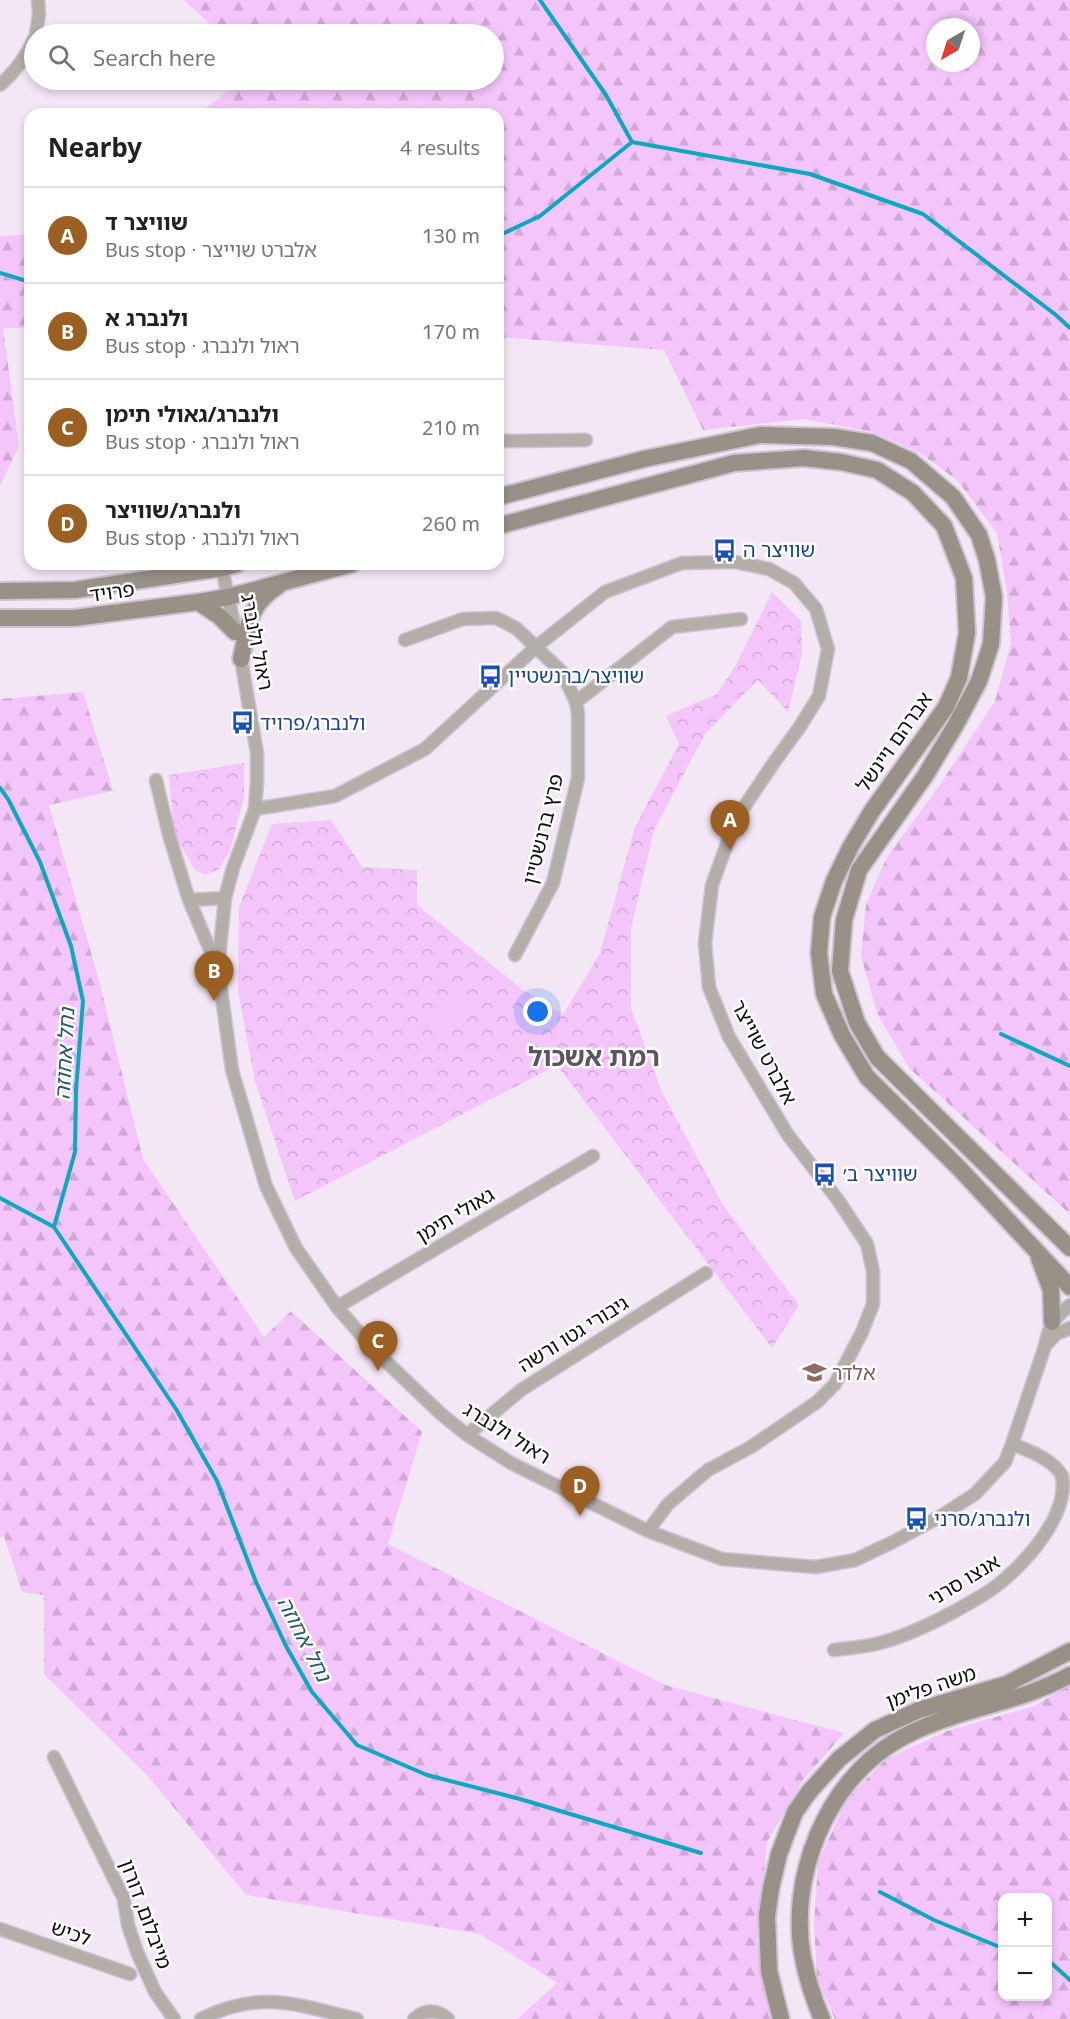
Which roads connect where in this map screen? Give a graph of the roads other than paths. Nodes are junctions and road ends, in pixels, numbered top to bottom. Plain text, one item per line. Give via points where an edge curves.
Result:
1 (38, 0) edge
2 (38, 24) edge
3 (24, 58) edge
4 (0, 84) edge
5 (586, 440) dead end
6 (504, 441) edge
7 (504, 495) edge
8 (504, 524) edge
9 (197, 570) edge
10 (227, 570) edge
11 (329, 570) edge
12 (284, 582) junction
13 (0, 591) edge
14 (228, 597) junction
15 (198, 602) junction
16 (0, 618) edge
17 (741, 619) dead end
18 (236, 632) junction
19 (405, 640) dead end
20 (537, 646) junction
21 (241, 659) junction
22 (576, 702) junction
23 (156, 780) dead end
24 (255, 808) junction
25 (225, 898) junction
26 (189, 900) junction
27 (515, 955) dead end
28 (218, 968) junction
29 (593, 1156) dead end
30 (1070, 1248) edge
31 (1036, 1249) junction
32 (706, 1273) dead end
33 (1070, 1287) edge
34 (1070, 1305) edge
35 (337, 1307) junction
36 (1052, 1322) junction
37 (1070, 1328) edge
38 (1045, 1346) junction
39 (467, 1435) junction
40 (1012, 1444) junction
41 (648, 1531) junction
42 (834, 1650) dead end
43 (1070, 1651) edge
44 (1070, 1675) edge
45 (54, 1756) dead end
46 (0, 1929) edge
47 (130, 1974) dead end
48 (174, 2019) edge
49 (201, 2019) edge
50 (357, 2019) edge
51 (414, 2019) edge
52 (448, 2019) edge
53 (782, 2019) edge
54 (822, 2019) edge

1 - 2 street
3 - 4 street
5 - 6 street
7 - 30 main road, אברהם ויינשל via 644,459 760,435 872,442 911,461 953,497 979,535 987,560 994,597 991,644 979,681 955,726 859,870 844,920 840,971 857,1023 877,1057
8 - 31 main road, אברהם ויינשל via 734,463 804,458 877,470 913,493 944,526 964,578 967,633 959,678 946,706 872,811 834,881 822,917 819,953 824,994 867,1077
9 - 13 main road, פרויד via 75,590
10 - 14 street, ראול ולנברג
11 - 12 main road
12 - 14 main road
12 - 21 main road via 268,592 252,610
14 - 15 main road, פרויד
14 - 18 street, ראול ולנברג
15 - 16 main road, פרויד via 74,618
15 - 18 main road
17 - 22 street via 672,627
18 - 21 street, ראול ולנברג
19 - 20 street, פרץ ברנשטיין via 463,620 496,618 516,628
20 - 22 street, פרץ ברנשטיין via 562,672
20 - 24 street, אלברט שוייצר via 425,748 335,796
20 - 41 street, אלברט שוייצר via 605,592 682,563 735,562 769,569 795,583 816,609 828,649 819,696 736,819 712,885 705,943 709,987 729,1037 788,1135 867,1244 873,1271 873,1304 836,1384 817,1402 751,1447 708,1470 668,1504
21 - 24 street, ראול ולנברג via 257,753
22 - 27 street, פרץ ברנשטיין via 578,778 553,884
23 - 26 street, ראול ולנברג
24 - 25 street, ראול ולנברג
25 - 26 street
25 - 28 street, ראול ולנברג
26 - 28 street, ראול ולנברג
28 - 35 street, ראול ולנברג via 232,1070 266,1186 297,1248
29 - 35 street, גאולי תימן
31 - 33 main road, אברהם ויינשל
31 - 36 main road via 1051,1290
32 - 39 street, גיבורי גטו ורשה via 521,1390
34 - 36 street
35 - 39 street, ראול ולנברג via 375,1351
36 - 38 street, ראול ולנברג
37 - 38 street via 1056,1334
38 - 40 street, ראול ולנברג
39 - 41 street, ראול ולנברג via 512,1463
40 - 41 street, ראול ולנברג via 1005,1462 975,1494 855,1560 816,1567 722,1558
40 - 42 street, אנצו סרני via 1055,1467 1066,1486 1066,1510 1044,1545 984,1595 921,1627 880,1643
43 - 53 main road, משה פלימן via 1007,1684 919,1710 875,1730 839,1758 809,1792 795,1812 779,1854 767,1916 769,1971
44 - 54 main road, משה פלימן via 1029,1694 965,1713 896,1741 865,1766 838,1796 815,1840 801,1907 802,1956
45 - 48 street, מייבלום, דורון via 124,1899 137,1952 155,1992
46 - 47 street, לכיש
49 - 50 street via 223,2008 270,2001
51 - 52 street via 434,2012

